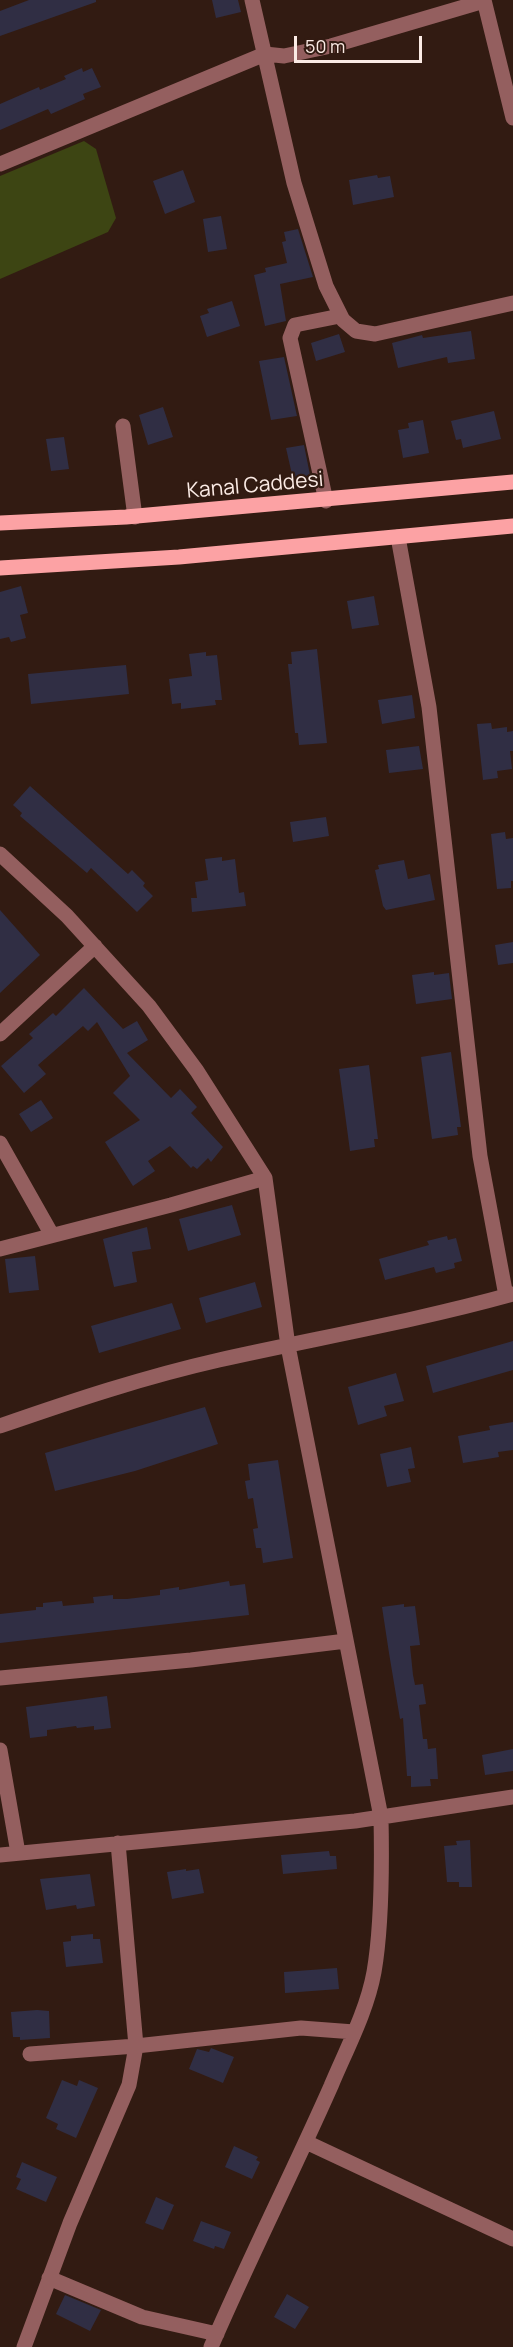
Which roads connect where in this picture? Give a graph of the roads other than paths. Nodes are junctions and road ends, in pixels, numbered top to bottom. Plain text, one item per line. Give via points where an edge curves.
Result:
1 (252, 0) edge
2 (484, 1) edge
3 (265, 54) junction
4 (513, 118) edge
5 (0, 164) edge
6 (513, 303) edge
7 (340, 316) junction
8 (123, 426) dead end
9 (513, 482) edge
10 (326, 501) junction
11 (135, 517) junction
12 (0, 523) edge
13 (513, 526) edge
14 (398, 537) junction
15 (0, 568) edge
16 (0, 854) edge
17 (95, 946) junction
18 (0, 1035) edge
19 (0, 1143) edge
20 (265, 1178) junction
21 (52, 1235) junction
22 (0, 1249) edge
23 (510, 1295) edge
24 (288, 1346) junction
25 (0, 1426) edge
26 (346, 1641) junction
27 (0, 1678) edge
28 (0, 1750) edge
29 (513, 1797) edge
30 (381, 1817) junction
31 (118, 1843) junction
32 (18, 1853) junction
33 (0, 1855) edge
34 (354, 2032) junction
35 (136, 2046) junction
36 (30, 2054) dead end
37 (306, 2142) junction
38 (513, 2239) edge
39 (50, 2278) junction
40 (214, 2341) edge
41 (24, 2347) edge

1 - 3 street
2 - 3 street via 330,46 284,56
2 - 4 street
3 - 5 street
3 - 7 street via 294,183 326,286
6 - 7 street via 375,334 356,331
7 - 10 street via 295,325 290,339
8 - 11 street
9 - 10 main road, Kanal Caddesi
10 - 11 main road, Kanal Caddesi
11 - 12 main road, Kanal Caddesi
13 - 14 main road
14 - 15 main road
14 - 23 street via 429,707 480,1155
16 - 17 street
17 - 18 street
17 - 20 street via 149,1006
19 - 21 street
20 - 21 street
20 - 24 street
21 - 22 street
23 - 24 street via 430,1317
24 - 25 street via 111,1389
24 - 26 street
26 - 27 street
26 - 30 street
28 - 32 street
29 - 30 street
30 - 31 street
30 - 34 street via 382,1868 374,1972
31 - 32 street
31 - 35 street
32 - 33 street
34 - 35 street via 301,2028
34 - 37 street
35 - 36 street
35 - 39 street via 129,2085
37 - 38 street
37 - 40 street via 245,2266
39 - 40 street via 142,2317
39 - 41 street

